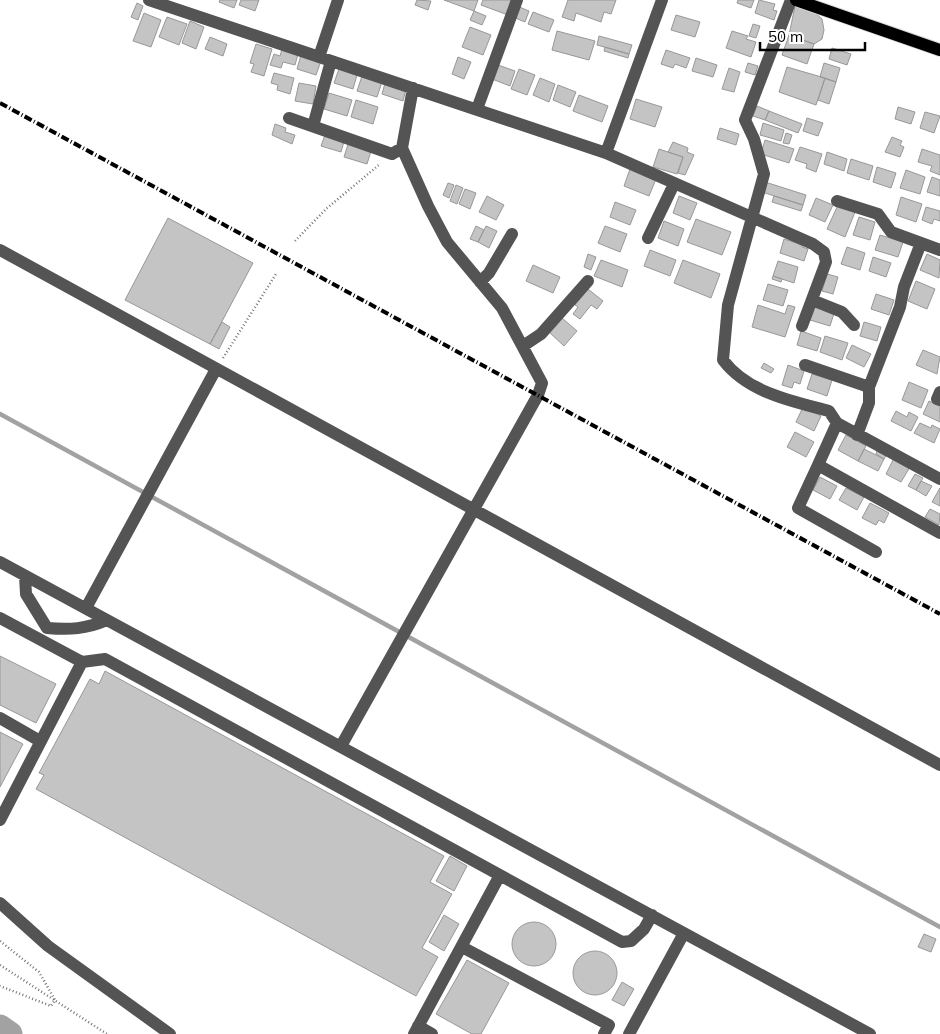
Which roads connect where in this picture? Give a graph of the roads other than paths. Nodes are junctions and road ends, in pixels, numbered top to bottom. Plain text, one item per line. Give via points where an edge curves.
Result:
1 (149, 0) edge
2 (338, 0) edge
3 (517, 0) edge
4 (662, 0) edge
5 (791, 0) edge
6 (796, 0) edge
7 (940, 50) edge
8 (325, 59) junction
9 (413, 88) junction
10 (477, 110) junction
11 (289, 118) dead end
12 (313, 126) junction
13 (397, 151) junction
14 (606, 153) junction
15 (674, 184) junction
16 (837, 201) dead end
17 (752, 219) junction
18 (512, 234) dead end
19 (648, 238) dead end
20 (921, 243) junction
21 (0, 250) edge
22 (940, 250) edge
23 (588, 281) dead end
24 (480, 282) junction
25 (812, 300) junction
26 (854, 325) dead end
27 (802, 326) dead end
28 (523, 346) junction
29 (805, 366) dead end
30 (216, 368) junction
31 (869, 387) junction
32 (940, 392) edge
33 (940, 400) edge
34 (837, 423) junction
35 (858, 435) junction
36 (818, 465) junction
37 (940, 479) edge
38 (474, 509) junction
39 (940, 533) edge
40 (876, 552) dead end
41 (0, 562) edge
42 (25, 576) junction
43 (86, 608) junction
44 (0, 618) edge
45 (107, 620) junction
46 (47, 628) junction
47 (40, 640) junction
48 (82, 662) junction
49 (0, 718) edge
50 (40, 742) junction
51 (341, 746) junction
52 (940, 765) edge
53 (0, 820) edge
54 (500, 875) junction
55 (0, 903) edge
56 (652, 915) junction
57 (684, 933) junction
58 (462, 947) junction
59 (416, 1030) edge
60 (170, 1034) edge
61 (432, 1034) edge
62 (604, 1034) edge
63 (629, 1034) edge
64 (870, 1034) edge

1 - 8 street
2 - 8 street
3 - 10 street
4 - 14 street
5 - 17 street via 745,120 764,174
6 - 7 main road
8 - 9 street
8 - 12 street
9 - 10 street
9 - 13 street
10 - 14 street
11 - 12 street
12 - 13 street
13 - 24 street via 447,242
14 - 15 street
15 - 17 street
15 - 19 street
16 - 20 street via 878,214 891,232
17 - 25 street via 813,244 824,252 826,262
17 - 34 street via 728,305 723,360 758,390 829,411
18 - 24 street via 489,274
20 - 22 street
20 - 31 street
21 - 30 street
23 - 28 street via 541,334
24 - 28 street via 502,308
25 - 26 street via 842,312
25 - 27 street
28 - 38 street via 542,383 541,388
29 - 31 street
30 - 38 street
30 - 43 street
31 - 35 street via 869,402
32 - 33 street via 937,399
34 - 35 street
34 - 36 street
35 - 37 street
36 - 39 street
36 - 40 street via 798,508
38 - 51 street
38 - 52 street
41 - 42 street
42 - 43 street
42 - 46 street via 26,594
43 - 45 street
44 - 47 street
45 - 46 street via 74,630
45 - 51 street
46 - 47 street
47 - 48 street
48 - 50 street
48 - 54 street via 105,659
49 - 50 street
50 - 53 street
51 - 56 street
54 - 56 street via 622,942 631,941 644,929
54 - 58 street
55 - 60 street via 48,946
56 - 57 street
57 - 63 street
57 - 64 street
58 - 59 street
58 - 62 street via 609,1025
59 - 61 street

